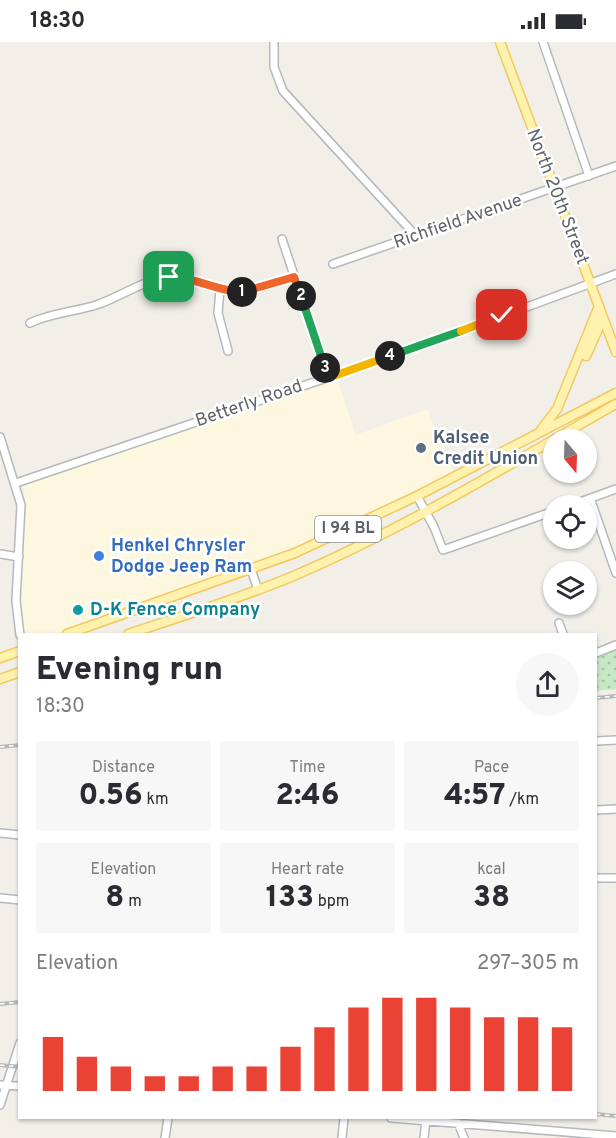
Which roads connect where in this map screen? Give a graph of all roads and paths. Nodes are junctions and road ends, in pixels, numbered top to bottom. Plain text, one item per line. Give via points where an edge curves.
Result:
1 (274, 42) edge
2 (500, 42) edge
3 (543, 42) edge
4 (616, 166) edge
5 (589, 176) junction
6 (554, 189) junction
7 (416, 236) junction
8 (282, 239) dead end
9 (333, 264) dead end
10 (616, 274) edge
11 (294, 277) junction
12 (590, 283) junction
13 (220, 289) junction
14 (599, 306) junction
15 (603, 318) junction
16 (30, 323) dead end
17 (228, 351) dead end
18 (616, 352) edge
19 (328, 378) junction
20 (616, 393) edge
21 (616, 404) edge
22 (555, 426) junction
23 (554, 429) edge
24 (572, 429) edge
25 (537, 434) junction
26 (0, 436) edge
27 (543, 445) edge
28 (16, 483) junction
29 (616, 489) edge
30 (417, 496) junction
31 (597, 496) edge
32 (425, 511) junction
33 (543, 515) edge
34 (597, 518) edge
35 (0, 554) edge
36 (19, 557) junction
37 (250, 569) junction
38 (616, 573) edge
39 (258, 590) junction
40 (559, 623) dead end
41 (20, 633) edge
42 (70, 633) edge
43 (131, 633) edge
44 (563, 633) edge
45 (616, 645) edge
46 (18, 652) edge
47 (597, 653) edge
48 (0, 658) edge
49 (18, 673) edge
50 (0, 679) edge
51 (616, 740) edge
52 (597, 741) edge
53 (616, 809) edge
54 (597, 810) edge
55 (0, 833) edge
56 (18, 835) edge
57 (597, 878) edge
58 (616, 878) edge
59 (0, 898) edge
60 (18, 900) edge
61 (18, 1048) edge
62 (3, 1085) edge
63 (18, 1086) edge
64 (0, 1105) edge
65 (168, 1119) edge
66 (344, 1119) edge
67 (409, 1119) edge
68 (426, 1120) junction
69 (458, 1123) junction
70 (536, 1130) junction
71 (616, 1136) edge
72 (165, 1138) edge
73 (342, 1138) edge
74 (424, 1138) edge
75 (464, 1138) edge
76 (539, 1138) edge

1 - 7 street via 278,80 289,98
2 - 6 main road, North 20th Street
3 - 5 street
4 - 5 street, Richfield Avenue
5 - 6 street, Richfield Avenue
6 - 7 street, Richfield Avenue
6 - 12 main road, North 20th Street
7 - 9 street, Richfield Avenue
8 - 11 street
10 - 12 street, Betterly Road
11 - 13 street via 251,291
11 - 19 street
12 - 14 main road, North 20th Street
12 - 19 street, Betterly Road
13 - 16 street via 191,278 169,277 94,305
13 - 17 street via 218,314
14 - 15 main road, North 20th Street
14 - 25 main road via 557,409
15 - 18 main road, North 20th Street
15 - 22 main road
19 - 28 street, Betterly Road
20 - 22 main road, I 94 BL
21 - 24 main road, I 94 BL
22 - 23 main road
22 - 25 main road, I 94 BL
25 - 30 main road, I 94 BL
26 - 28 street
27 - 32 main road, I 94 BL
28 - 36 street via 21,505
29 - 31 street
30 - 32 street
30 - 37 main road, I 94 BL via 324,540
32 - 33 street via 442,550
32 - 39 main road, I 94 BL
34 - 38 street
35 - 36 street
36 - 41 street via 15,607
37 - 39 street
37 - 42 main road, I 94 BL
39 - 43 main road, I 94 BL
40 - 44 street
45 - 47 street
46 - 48 main road
49 - 50 main road
51 - 52 street
53 - 54 street
55 - 56 street
57 - 58 street
59 - 60 street
61 - 62 street
62 - 63 street
62 - 64 street
65 - 72 street
66 - 73 street
67 - 68 street
68 - 69 street
68 - 74 street
69 - 70 street
69 - 75 street
70 - 71 street
70 - 76 street

